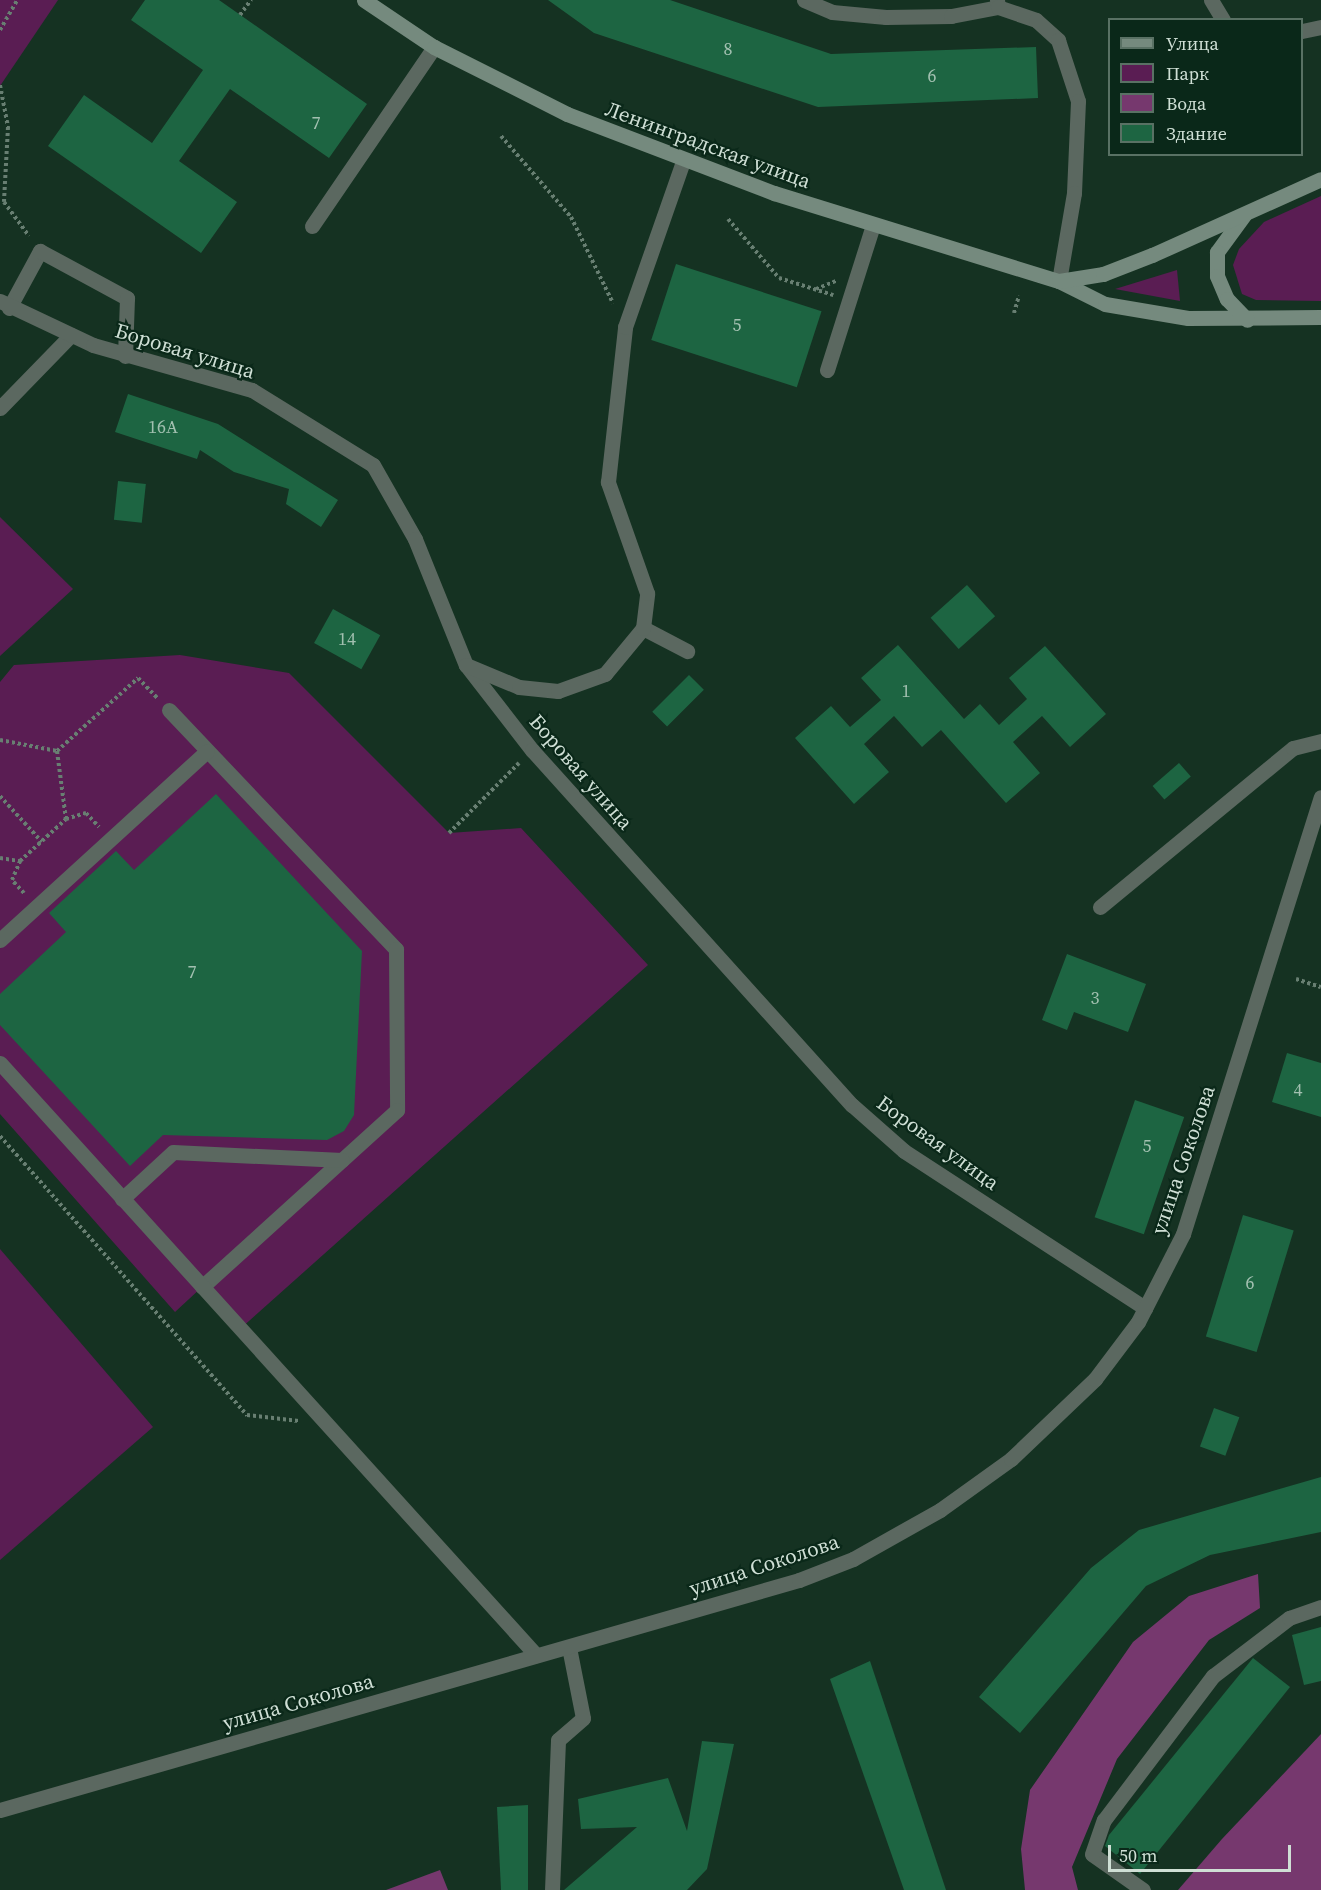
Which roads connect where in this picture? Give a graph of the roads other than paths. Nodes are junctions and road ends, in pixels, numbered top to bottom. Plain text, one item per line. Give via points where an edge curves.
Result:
1 (364, 0) edge
2 (804, 0) edge
3 (1211, 0) edge
4 (998, 4) edge
5 (1222, 18) edge
6 (1321, 27) edge
7 (1303, 30) edge
8 (434, 47) junction
9 (683, 161) junction
10 (1321, 179) edge
11 (1244, 214) junction
12 (873, 225) junction
13 (312, 226) dead end
14 (1059, 281) junction
15 (4, 305) edge
16 (1321, 317) edge
17 (1247, 320) junction
18 (71, 335) junction
19 (126, 356) junction
20 (827, 369) dead end
21 (0, 408) edge
22 (643, 628) junction
23 (687, 651) dead end
24 (466, 665) junction
25 (169, 710) road end
26 (1321, 741) edge
27 (207, 751) junction
28 (1321, 797) edge
29 (1100, 907) dead end
30 (0, 940) edge
31 (0, 1063) edge
32 (342, 1160) junction
33 (122, 1199) junction
34 (202, 1287) junction
35 (1145, 1308) junction
36 (1321, 1607) edge
37 (570, 1647) junction
38 (536, 1655) junction
39 (0, 1810) edge
40 (552, 1890) edge
41 (1143, 1890) edge

1 - 8 main road, Ленинградская улица
2 - 4 street via 832,12 886,17 951,16
3 - 5 street
4 - 14 street via 1036,20 1058,40 1078,101 1074,193
6 - 7 street
8 - 9 main road, Ленинградская улица via 567,114
8 - 13 street
9 - 12 main road, Ленинградская улица
9 - 22 street via 625,327 608,482 647,593
10 - 11 main road, Ленинградская улица
11 - 14 main road, Ленинградская улица via 1103,274
11 - 17 main road via 1217,252 1217,276 1227,299
12 - 14 main road, Ленинградская улица
12 - 20 street
14 - 17 main road, Ленинградская улица via 1105,304 1188,318
15 - 18 street, Боровая улица
15 - 19 street via 40,251 127,298
16 - 17 main road, Ленинградская улица
18 - 19 street, Боровая улица
18 - 21 street
19 - 24 street, Боровая улица via 252,390 373,465 415,539
22 - 23 street
22 - 24 street via 605,674 558,691 519,687
24 - 35 street, Боровая улица via 532,750 852,1106 904,1151
25 - 27 street
26 - 29 street via 1293,748
27 - 30 street
27 - 32 street via 396,949 397,1110
28 - 35 street, улица Соколова via 1183,1234
31 - 33 street
32 - 33 street via 173,1152
32 - 34 street
33 - 34 street
34 - 38 street
35 - 37 street, улица Соколова via 1095,1379 1011,1459 940,1510 853,1559 799,1580
36 - 41 street via 1289,1618 1213,1676 1104,1820 1092,1854
37 - 38 street, улица Соколова
37 - 40 street via 583,1718 558,1740
38 - 39 street, улица Соколова

